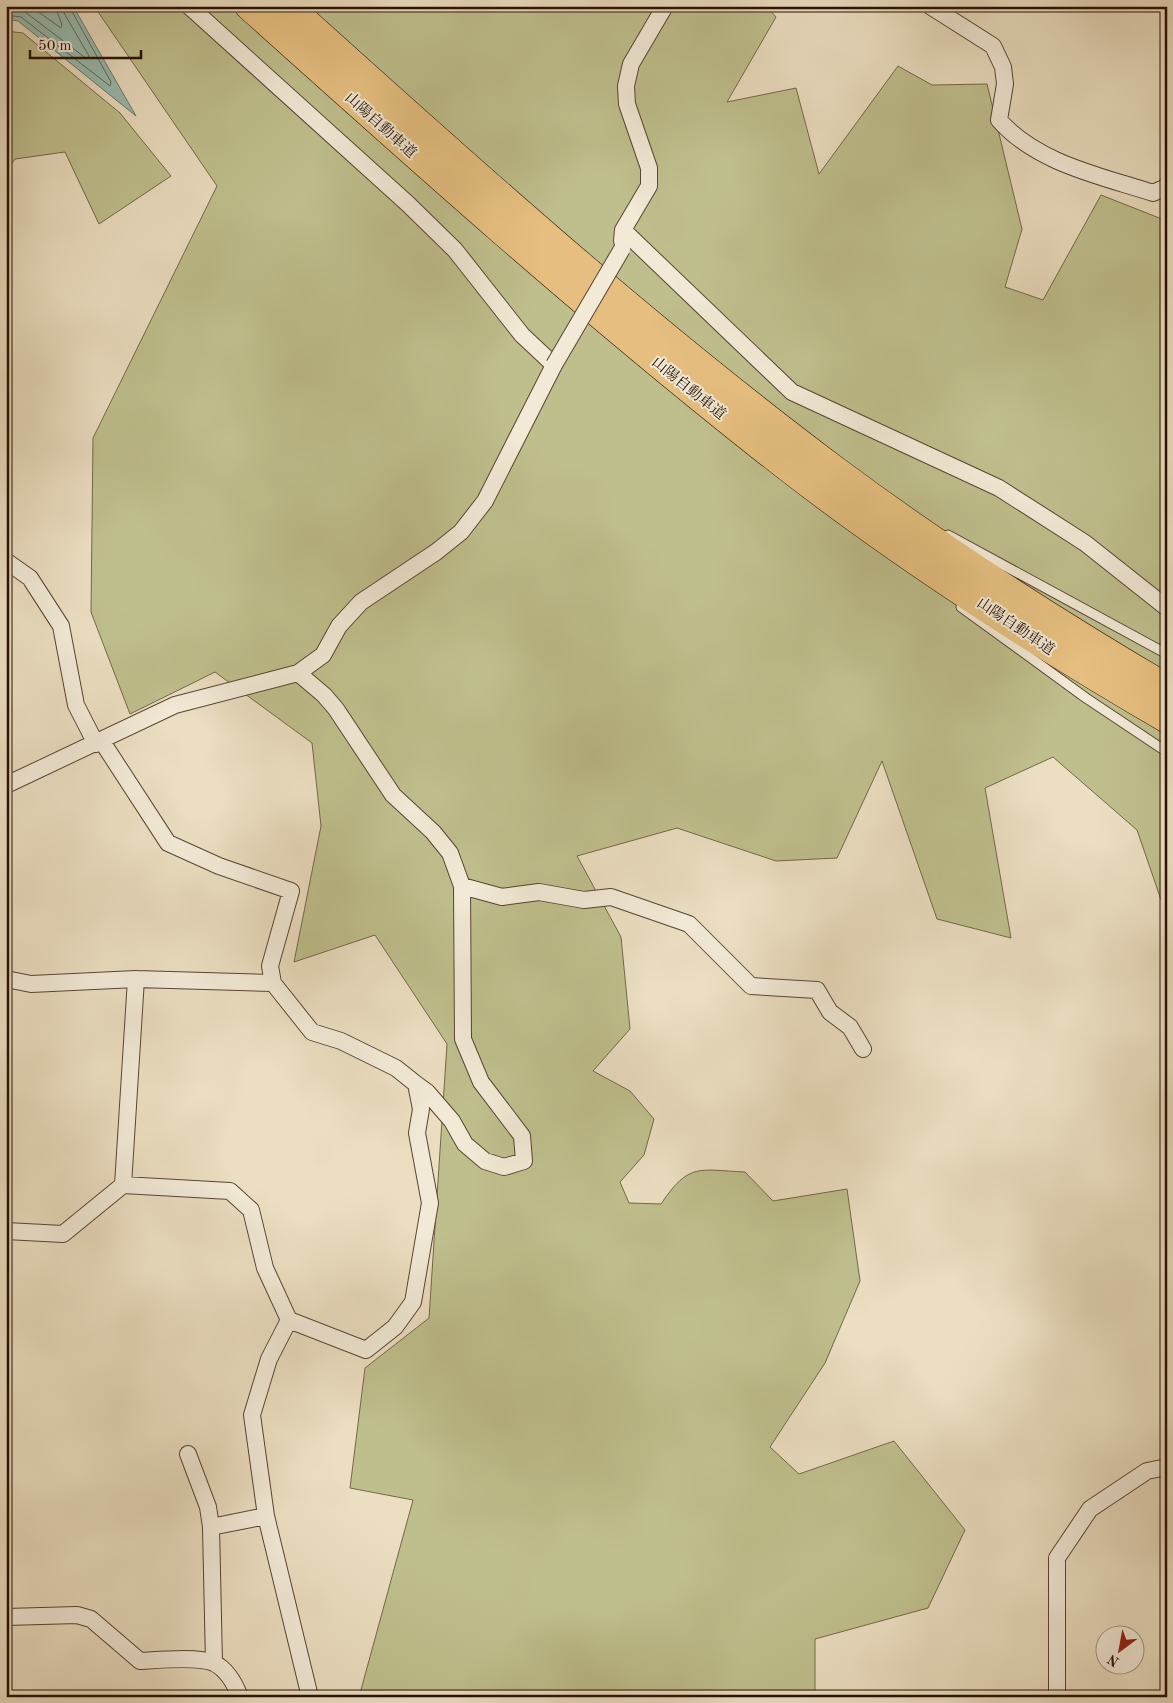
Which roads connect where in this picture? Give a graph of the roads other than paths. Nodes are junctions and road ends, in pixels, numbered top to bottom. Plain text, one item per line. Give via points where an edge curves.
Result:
1 (189, 6) edge
2 (249, 6) edge
3 (288, 6) edge
4 (665, 6) edge
5 (930, 6) edge
6 (1167, 185) edge
7 (623, 230) junction
8 (554, 365) junction
9 (775, 424) junction
10 (821, 491) junction
11 (907, 510) dead end
12 (940, 531) dead end
13 (6, 561) edge
14 (910, 569) dead end
15 (950, 599) dead end
16 (1167, 608) edge
17 (1167, 654) edge
18 (298, 673) junction
19 (1167, 688) edge
20 (1167, 719) edge
21 (99, 742) junction
22 (1167, 752) edge
23 (6, 785) edge
24 (462, 886) junction
25 (6, 979) edge
26 (136, 979) junction
27 (273, 983) junction
28 (863, 1049) dead end
29 (416, 1084) junction
30 (123, 1185) junction
31 (6, 1231) edge
32 (289, 1320) junction
33 (188, 1454) dead end
34 (1167, 1467) edge
35 (266, 1516) junction
36 (212, 1527) junction
37 (6, 1618) edge
38 (214, 1663) junction
39 (240, 1697) edge
40 (310, 1697) edge
41 (1057, 1697) edge

1 - 8 street via 455,250 522,335
2 - 10 highway, 山陽自動車道 via 579,298 760,446
3 - 9 highway, 山陽自動車道 via 584,268
4 - 7 street via 632,64 626,86 626,104 648,168 649,186
5 - 6 street via 993,46 1003,67 1005,84 999,120 1011,134 1064,164 1153,193
7 - 8 street, bridge via 622,249
7 - 16 street via 792,392 999,488 1085,543
8 - 18 street via 484,501 461,532 361,602 339,626 323,655
9 - 11 lane
9 - 19 highway, 山陽自動車道 via 931,539 1086,640
10 - 14 lane
10 - 20 highway, 山陽自動車道 via 918,562 1071,663
12 - 17 lane
13 - 21 street via 30,578 61,626 76,705
15 - 22 lane via 1086,698
18 - 21 street via 175,705
18 - 24 street via 336,709 393,795 433,832 450,853
21 - 23 street
21 - 27 street via 168,843 219,866 291,891 270,966
24 - 28 street via 502,897 538,892 584,900 611,896 689,924 751,986 817,990 830,1012 850,1027
24 - 29 street via 463,1039 481,1082 522,1136 524,1160 504,1167 485,1161 465,1144 452,1121 428,1092
25 - 26 street via 31,984
26 - 27 street
26 - 30 street
27 - 29 street via 312,1032 349,1044 396,1068
29 - 32 street via 421,1109 416,1133 430,1203 413,1302 395,1327 366,1350
30 - 31 street via 63,1234
30 - 32 street via 230,1191 251,1210 264,1268
32 - 35 street via 269,1359 252,1415
33 - 36 street
34 - 41 street via 1147,1471 1090,1509 1057,1558
35 - 36 street
35 - 40 street
36 - 38 street
37 - 38 street via 77,1615 104,1628 140,1661 179,1659
38 - 39 street via 232,1678

